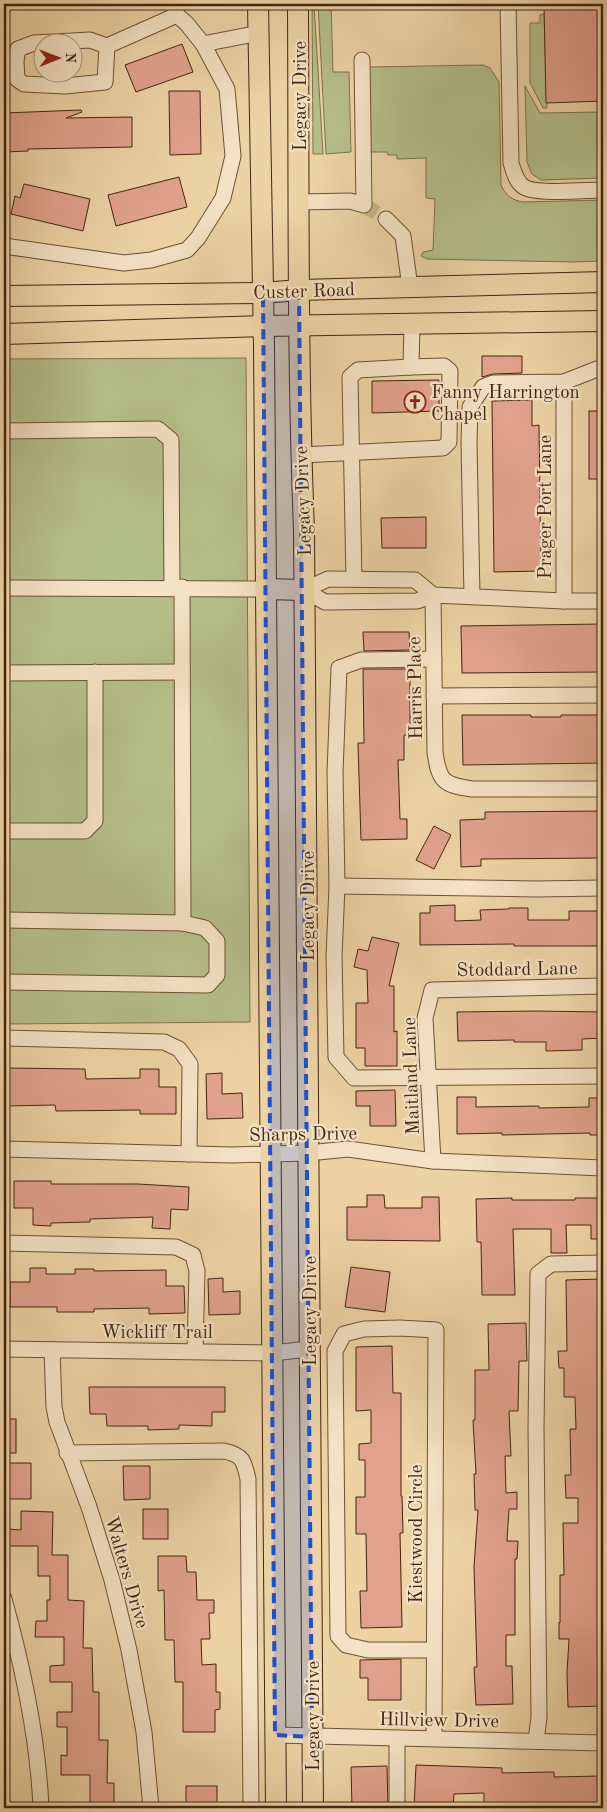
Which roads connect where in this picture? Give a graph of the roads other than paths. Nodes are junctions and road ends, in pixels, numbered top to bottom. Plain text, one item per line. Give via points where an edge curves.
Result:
1 (258, 4) edge
2 (298, 4) edge
3 (508, 4) edge
4 (175, 9) edge
5 (258, 33) junction
6 (202, 44) junction
7 (107, 46) junction
8 (362, 60) dead end
9 (603, 190) edge
10 (299, 202) junction
11 (386, 219) tunnel mouth
12 (4, 246) edge
13 (603, 282) edge
14 (410, 287) junction
15 (299, 290) junction
16 (262, 292) junction
17 (4, 296) edge
18 (603, 321) edge
19 (412, 324) junction
20 (263, 326) junction
21 (299, 327) junction
22 (4, 334) edge
23 (411, 367) junction
24 (603, 369) edge
25 (564, 382) junction
26 (4, 431) edge
27 (352, 453) junction
28 (301, 455) junction
29 (354, 580) junction
30 (177, 587) junction
31 (4, 588) edge
32 (265, 589) junction
33 (304, 590) junction
34 (433, 595) junction
35 (472, 596) junction
36 (564, 601) junction
37 (603, 601) edge
38 (434, 659) junction
39 (95, 672) junction
40 (182, 672) junction
41 (4, 673) edge
42 (603, 695) edge
43 (434, 696) junction
44 (603, 789) edge
45 (4, 831) edge
46 (337, 886) junction
47 (603, 888) edge
48 (4, 920) edge
49 (184, 924) junction
50 (4, 982) edge
51 (603, 986) edge
52 (432, 990) joint
53 (4, 1038) edge
54 (603, 1076) edge
55 (428, 1078) junction
56 (4, 1149) edge
57 (270, 1153) junction
58 (308, 1153) junction
59 (189, 1154) junction
60 (433, 1161) junction
61 (603, 1168) edge
62 (4, 1243) edge
63 (603, 1263) edge
64 (4, 1349) edge
65 (310, 1349) junction
66 (52, 1350) junction
67 (195, 1351) junction
68 (272, 1353) junction
69 (68, 1452) junction
70 (4, 1599) edge
71 (434, 1650) junction
72 (275, 1735) junction
73 (312, 1737) junction
74 (397, 1738) junction
75 (434, 1738) junction
76 (536, 1741) junction
77 (603, 1743) edge
78 (41, 1808) edge
79 (151, 1808) edge
80 (251, 1808) edge
81 (276, 1808) edge
82 (313, 1808) edge
83 (397, 1808) edge

1 - 5 main road, Legacy Drive
2 - 10 main road, Legacy Drive
3 - 9 street via 511,163 517,180 537,191
4 - 6 street
4 - 7 street
5 - 6 street
5 - 16 main road, Legacy Drive
6 - 12 street via 227,89 233,156 223,198 187,250 151,260 124,262
7 - 7 street via 90,40 34,43 18,49 17,79 24,84 65,86 105,82
8 - 10 street via 364,205 350,201
10 - 15 main road, Legacy Drive
11 - 14 street via 403,236
13 - 14 main road, Custer Road
14 - 15 main road, Custer Road
15 - 16 main road, Custer Road
15 - 21 main road, Legacy Drive
16 - 17 main road, Custer Road
16 - 20 main road, Legacy Drive
18 - 19 main road, Custer Road
19 - 21 main road, Custer Road
19 - 23 street
20 - 21 main road, Custer Road
20 - 22 main road, Custer Road
20 - 32 main road, Legacy Drive
21 - 28 main road, Legacy Drive
23 - 27 street via 358,370 350,377
23 - 27 street via 444,366 450,370 449,442 443,448
24 - 25 street
25 - 35 street via 493,383 483,388 470,407
25 - 36 street, Prager Port Lane
26 - 30 street via 158,429 171,440
27 - 28 street
27 - 29 street
28 - 33 main road, Legacy Drive
29 - 33 street via 328,579
29 - 34 street via 415,580
30 - 31 street
30 - 32 street
30 - 40 street
32 - 33 main road
32 - 57 main road, Legacy Drive
33 - 34 street via 326,602 417,602
33 - 58 main road, Legacy Drive
34 - 35 street
34 - 38 street, Harris Place
35 - 36 street
36 - 37 street
38 - 43 street, Harris Place
38 - 46 street via 361,660 339,668 335,773
39 - 40 street
39 - 41 street
39 - 45 street via 96,822 85,831
40 - 49 street
42 - 43 street
43 - 44 street, Harris Place via 437,767 443,780 455,787
46 - 47 street
46 - 55 street via 334,957 336,1057 354,1078
48 - 49 street
49 - 50 street via 205,928 217,942 218,975 208,985
51 - 52 street, Stoddard Lane
52 - 55 street, Maitland Lane via 425,1018
53 - 59 street via 164,1042 179,1049 190,1064
54 - 55 street
55 - 60 street, Maitland Lane
56 - 59 street, Sharps Drive
57 - 58 street, Sharps Drive
57 - 59 street, Sharps Drive
57 - 68 main road, Legacy Drive
58 - 60 street, Sharps Drive via 348,1150
58 - 65 main road, Legacy Drive
60 - 61 street, Sharps Drive
62 - 67 street via 176,1247 193,1255 198,1271
63 - 76 street via 551,1264 538,1274 539,1717
64 - 66 street, Wickliff Trail
65 - 68 street, Wickliff Trail
65 - 73 main road, Legacy Drive
66 - 67 street, Wickliff Trail
66 - 69 street, Walters Drive via 54,1406
67 - 68 street, Wickliff Trail
68 - 72 main road, Legacy Drive
69 - 79 street, Walters Drive via 103,1552 129,1650 144,1732
69 - 80 street via 224,1451 236,1454 245,1465 248,1479
70 - 78 street via 20,1656 34,1734
71 - 71 street, Kiestwood Circle via 436,1330 364,1328 344,1334 335,1351 338,1636 346,1645 368,1650
71 - 75 street, Kiestwood Circle
72 - 73 street, Hillview Drive
72 - 81 main road, Legacy Drive
73 - 74 street, Hillview Drive
73 - 82 main road, Legacy Drive
74 - 75 street, Hillview Drive
74 - 83 street
75 - 76 street, Hillview Drive
76 - 77 street, Hillview Drive

